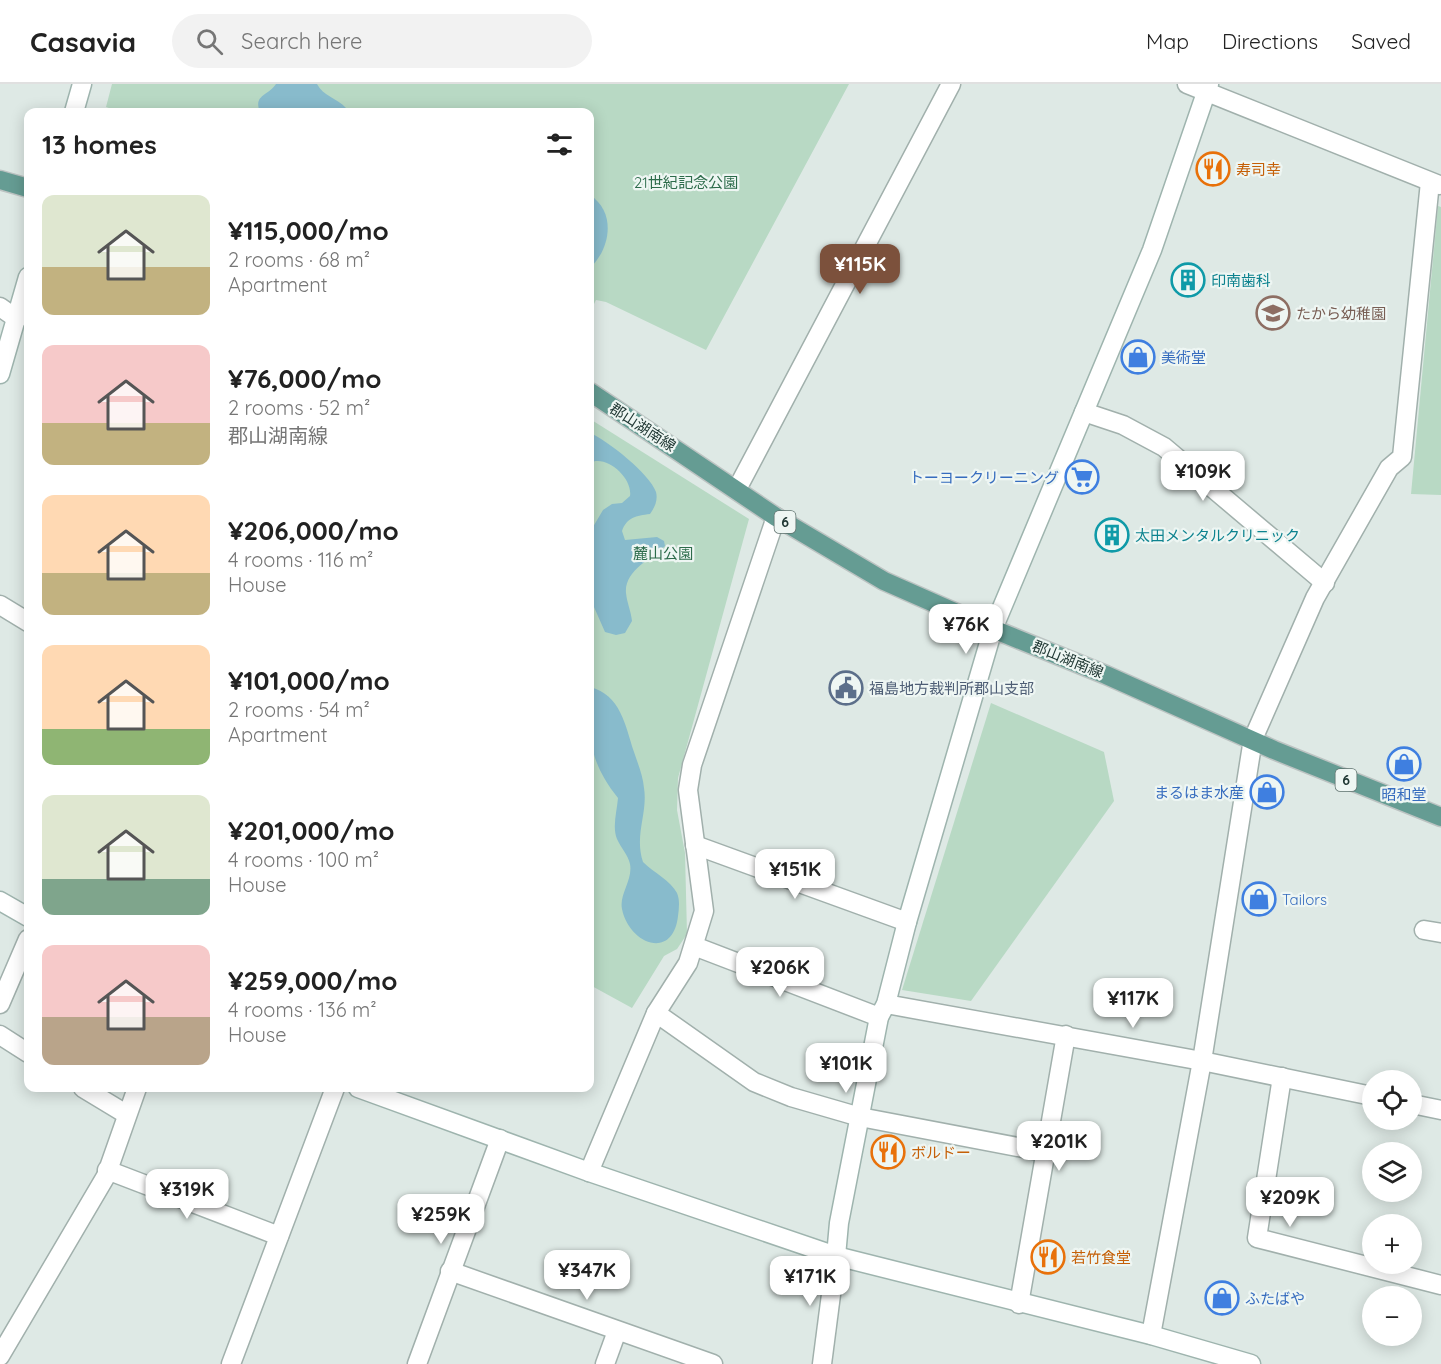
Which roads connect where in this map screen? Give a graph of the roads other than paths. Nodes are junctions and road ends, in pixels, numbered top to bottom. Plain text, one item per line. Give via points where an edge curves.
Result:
1 (82, 84) edge
2 (951, 84) edge
3 (1187, 84) edge
4 (1208, 88) edge
5 (75, 108) edge
6 (0, 180) edge
7 (1435, 184) edge
8 (24, 187) edge
9 (24, 292) edge
10 (0, 307) edge
11 (17, 319) junction
12 (0, 374) edge
13 (594, 395) edge
14 (1084, 412) junction
15 (737, 489) junction
16 (776, 517) junction
17 (1325, 583) junction
18 (0, 605) edge
19 (24, 620) edge
20 (993, 629) junction
21 (1253, 739) junction
22 (1441, 818) edge
23 (695, 845) junction
24 (0, 902) edge
25 (24, 915) edge
26 (907, 921) junction
27 (694, 946) junction
28 (24, 948) edge
29 (0, 1004) edge
30 (883, 1010) junction
31 (656, 1014) junction
32 (0, 1035) edge
33 (1066, 1035) junction
34 (24, 1050) edge
35 (1202, 1060) junction
36 (1282, 1077) junction
37 (90, 1092) edge
38 (135, 1092) edge
39 (333, 1092) edge
40 (369, 1092) edge
41 (1362, 1094) edge
42 (1422, 1106) edge
43 (1441, 1110) edge
44 (126, 1114) junction
45 (860, 1117) junction
46 (500, 1139) junction
47 (1044, 1152) junction
48 (108, 1170) junction
49 (590, 1172) junction
50 (279, 1236) junction
51 (836, 1256) junction
52 (450, 1271) junction
53 (1441, 1285) edge
54 (1019, 1304) junction
55 (617, 1331) junction
56 (1151, 1335) junction
57 (0, 1356) edge
58 (231, 1364) edge
59 (417, 1364) edge
60 (605, 1364) edge
61 (713, 1364) edge
62 (822, 1364) edge
63 (1248, 1364) edge

1 - 5 street
2 - 15 street
3 - 4 street
4 - 7 street
4 - 14 street via 1152,250
6 - 8 main road
7 - 17 street via 1402,457 1389,468
9 - 11 street
10 - 11 street
11 - 12 street
13 - 15 main road, 郡山湖南線 / 6
14 - 17 street via 1123,424 1164,447
14 - 20 street
15 - 16 main road, 郡山湖南線 / 6
16 - 20 main road, 郡山湖南線 / 6 via 884,581
16 - 23 street via 692,765 688,790
17 - 21 street via 1266,703
18 - 19 street
20 - 21 main road, 郡山湖南線 / 6
20 - 26 street
21 - 22 main road, 郡山湖南線 / 6
21 - 35 street
23 - 26 street
23 - 27 street via 704,911
24 - 25 street
26 - 30 street
27 - 30 street
27 - 31 street via 688,963
28 - 29 street
30 - 33 street
30 - 45 street
31 - 45 street via 754,1083
31 - 49 street
32 - 34 street
33 - 35 street
33 - 47 street
35 - 36 street
35 - 56 street
36 - 41 street
36 - 53 street via 1257,1238
37 - 44 street
38 - 44 street
39 - 50 street
40 - 46 street
42 - 43 street
44 - 48 street
45 - 47 street
45 - 51 street
46 - 49 street
46 - 52 street
47 - 54 street
48 - 50 street
48 - 57 street
49 - 51 street
50 - 58 street
51 - 54 street
51 - 62 street
52 - 55 street
52 - 59 street
54 - 56 street
55 - 60 street
55 - 61 street
56 - 63 street

